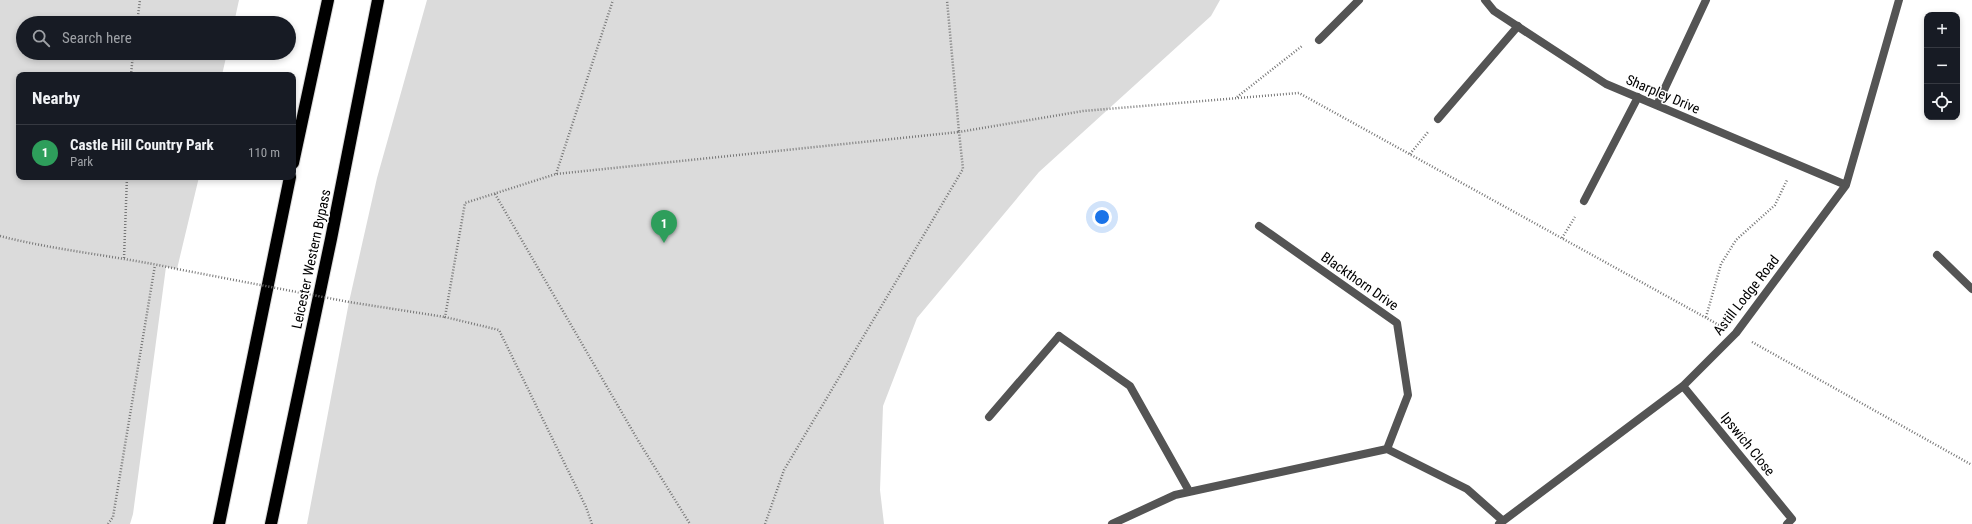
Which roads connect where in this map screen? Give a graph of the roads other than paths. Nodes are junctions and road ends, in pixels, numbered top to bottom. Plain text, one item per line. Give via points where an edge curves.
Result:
1 (328, 0) edge
2 (378, 0) edge
3 (1359, 0) edge
4 (1486, 0) edge
5 (1706, 0) edge
6 (1899, 0) edge
7 (1518, 26) junction
8 (1319, 40) road end
9 (1638, 97) junction
10 (1657, 105) junction
11 (1438, 120) road end
12 (296, 149) edge
13 (289, 180) edge
14 (1846, 185) junction
15 (1584, 201) road end
16 (1260, 226) dead end
17 (1937, 255) dead end
18 (1972, 289) edge
19 (1683, 386) junction
20 (989, 417) dead end
21 (1387, 449) junction
22 (1189, 492) junction
23 (1500, 522) edge
24 (1792, 522) edge
25 (219, 524) edge
26 (271, 524) edge
27 (1112, 524) edge

1 - 12 highway
2 - 26 highway, Leicester Western Bypass
3 - 8 street
4 - 7 street, Sharpley Drive via 1494,11
5 - 10 street
6 - 14 street, Astill Lodge Road
7 - 9 street, Sharpley Drive via 1606,84
7 - 11 street
9 - 10 street, Sharpley Drive
9 - 15 street
10 - 14 street, Sharpley Drive
13 - 25 highway
14 - 19 street, Astill Lodge Road via 1736,333
16 - 21 street, Blackthorn Drive via 1397,323 1408,396
17 - 18 street
19 - 23 street, Astill Lodge Road
19 - 24 street, Ipswich Close
20 - 22 street via 1059,336 1130,386
21 - 22 street
21 - 23 street via 1467,489
22 - 27 street via 1174,495

